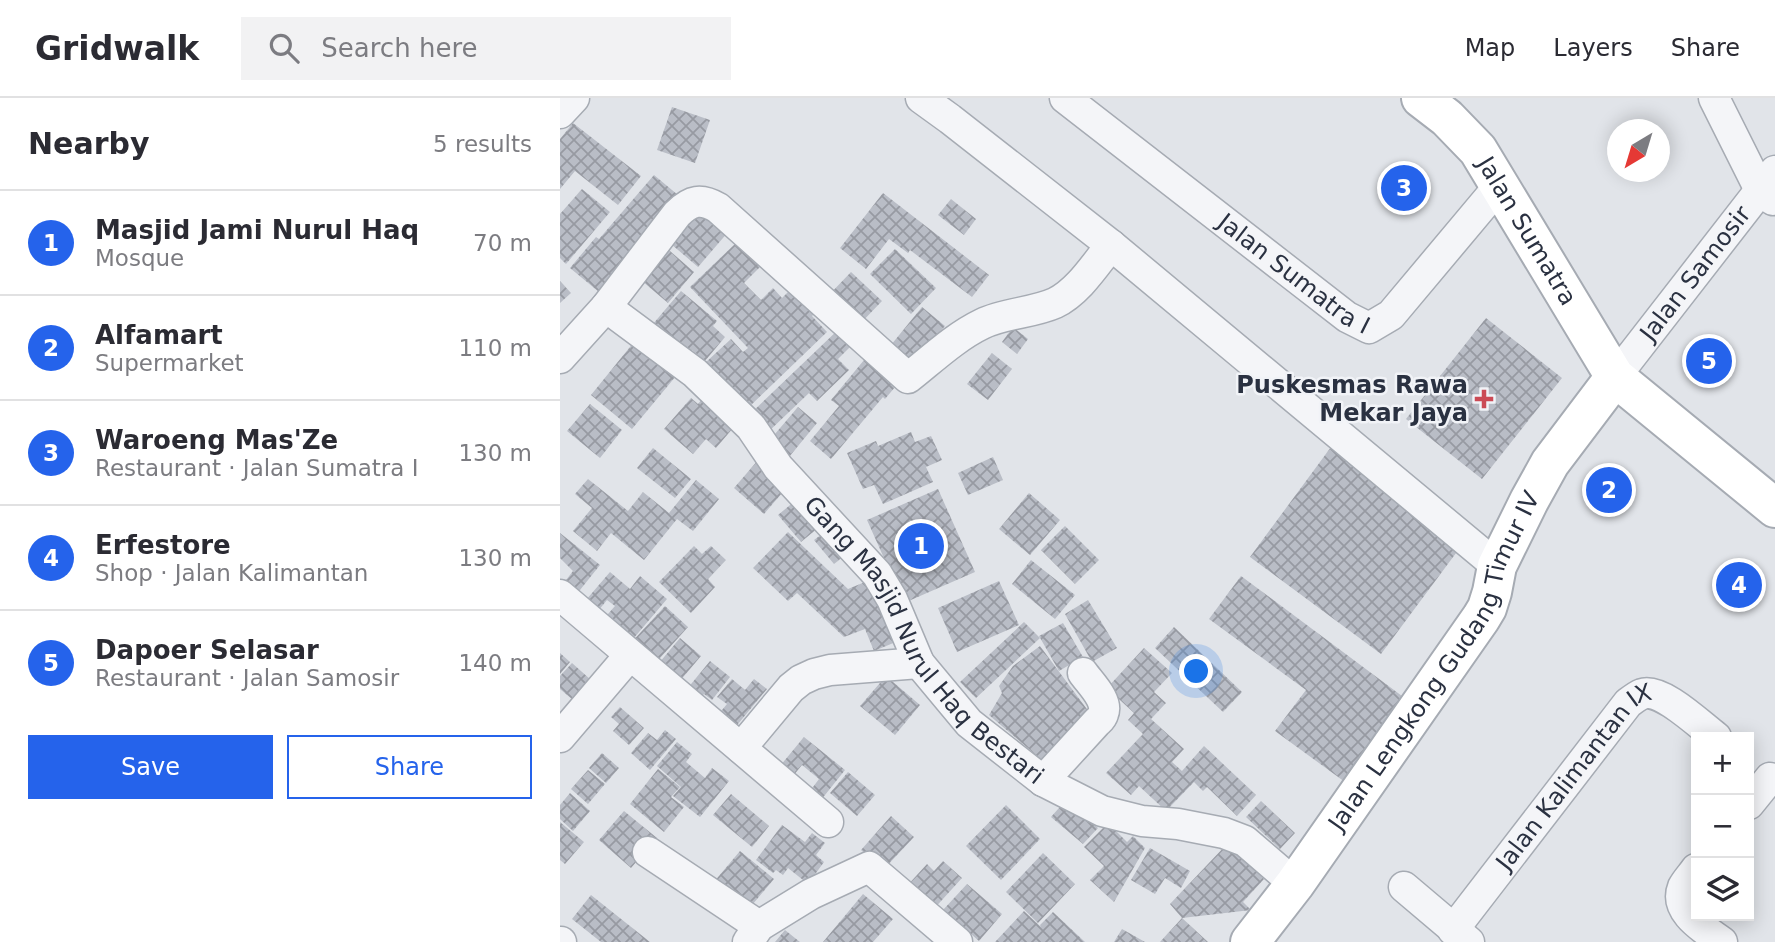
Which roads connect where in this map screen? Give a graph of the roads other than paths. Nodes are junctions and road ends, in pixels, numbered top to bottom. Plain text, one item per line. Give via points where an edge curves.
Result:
1 (574, 98) edge
2 (921, 98) edge
3 (1065, 98) edge
4 (1421, 98) edge
5 (1714, 98) edge
6 (560, 113) edge
7 (1500, 185) junction
8 (1770, 188) edge
9 (1111, 245) junction
10 (606, 307) junction
11 (560, 358) edge
12 (1615, 377) junction
13 (1775, 508) edge
14 (1497, 566) junction
15 (560, 595) edge
16 (630, 655) junction
17 (919, 663) junction
18 (1083, 673) dead end
19 (1709, 732) edge
20 (560, 737) edge
21 (741, 748) junction
22 (1765, 774) edge
23 (1043, 781) junction
24 (1754, 795) edge
25 (828, 822) dead end
26 (648, 852) dead end
27 (1691, 876) edge
28 (1295, 884) junction
29 (1404, 887) dead end
30 (1691, 918) edge
31 (1695, 921) edge
32 (753, 934) edge
33 (1461, 936) edge
34 (957, 942) edge
35 (1250, 942) edge
36 (1722, 942) edge

1 - 6 street
2 - 9 street
3 - 7 street, Jalan Sumatra I via 1348,317 1369,328 1391,315
4 - 7 street, Jalan Sumatra via 1478,150
5 - 8 street
7 - 12 street, Jalan Sumatra
8 - 12 street, Jalan Samosir
9 - 10 street via 1065,297 983,323 908,378 707,201 694,202 677,214
9 - 14 street
10 - 11 street
10 - 17 street, Gang Masjid Nurul Haq Bestari via 695,373 751,427 778,467 877,574
12 - 13 street, Jalan Sumatra
12 - 14 street, Jalan Lengkong Gudang Timur IV via 1550,463
14 - 28 street, Jalan Lengkong Gudang Timur IV via 1481,618
15 - 16 street
16 - 20 street
16 - 21 street
17 - 21 street via 830,670 801,680
17 - 23 street, Gang Masjid Nurul Haq Bestari via 969,723
18 - 23 street via 1102,699 1104,713
19 - 33 street, Jalan Kalimantan IX via 1656,694 1643,693 1628,703
21 - 25 street
22 - 24 street
23 - 28 street, Gang Masjid Nurul Haq Bestari via 1102,811 1245,841
26 - 32 street
27 - 30 street via 1681,899
28 - 35 street, Jalan Lengkong Gudang Timur IV
29 - 33 street
31 - 36 street
32 - 34 street via 811,894 869,867

